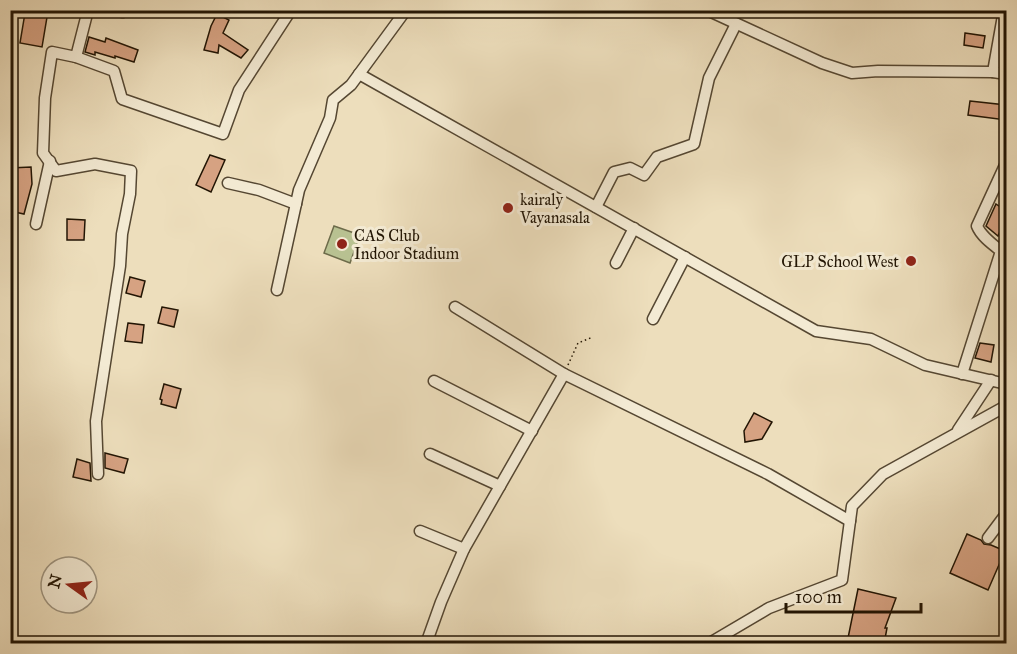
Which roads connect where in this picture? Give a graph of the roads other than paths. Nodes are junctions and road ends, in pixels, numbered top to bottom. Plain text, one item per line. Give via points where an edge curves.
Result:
1 (88, 10) edge
2 (114, 10) edge
3 (123, 10) edge
4 (291, 10) edge
5 (406, 10) edge
6 (707, 10) edge
7 (1004, 10) edge
8 (736, 24) junction
9 (76, 57) junction
10 (993, 72) junction
11 (359, 74) junction
12 (1006, 74) edge
13 (50, 162) junction
14 (1006, 163) edge
15 (228, 183) dead end
16 (296, 204) junction
17 (596, 207) junction
18 (36, 224) dead end
19 (634, 228) junction
20 (685, 257) junction
21 (616, 263) dead end
22 (277, 290) dead end
23 (455, 307) dead end
24 (653, 319) dead end
25 (564, 374) junction
26 (962, 374) junction
27 (991, 380) junction
28 (434, 381) dead end
29 (1006, 384) edge
30 (1006, 406) edge
31 (532, 431) junction
32 (955, 434) junction
33 (430, 454) dead end
34 (98, 474) dead end
35 (500, 486) junction
36 (1006, 514) edge
37 (850, 521) junction
38 (420, 531) dead end
39 (988, 538) dead end
40 (465, 549) junction
41 (426, 644) edge
42 (708, 644) edge

1 - 9 street
2 - 3 street
4 - 9 street via 239,90 223,134 122,99 114,71
5 - 11 street
6 - 8 street
7 - 10 street
8 - 10 street via 852,73
8 - 17 street via 710,78 694,144 657,157 644,175 630,168 614,172
9 - 13 street via 52,52 43,153
10 - 12 street
11 - 16 street via 333,100 330,118
11 - 17 street
13 - 18 street
13 - 34 street via 56,171 95,164 131,171 96,421
14 - 26 street via 977,226 1001,251
15 - 16 street
16 - 22 street
17 - 19 street
19 - 20 street
19 - 21 street
20 - 24 street
20 - 26 street via 816,331 871,339 925,365
23 - 25 street
25 - 31 street
25 - 37 street via 768,474
26 - 27 street
27 - 29 street
27 - 32 street
28 - 31 street
30 - 32 street
31 - 35 street
32 - 37 street via 883,474 852,506
33 - 35 street
35 - 40 street
36 - 39 street
37 - 42 street via 842,580 770,608
38 - 40 street
40 - 41 street

